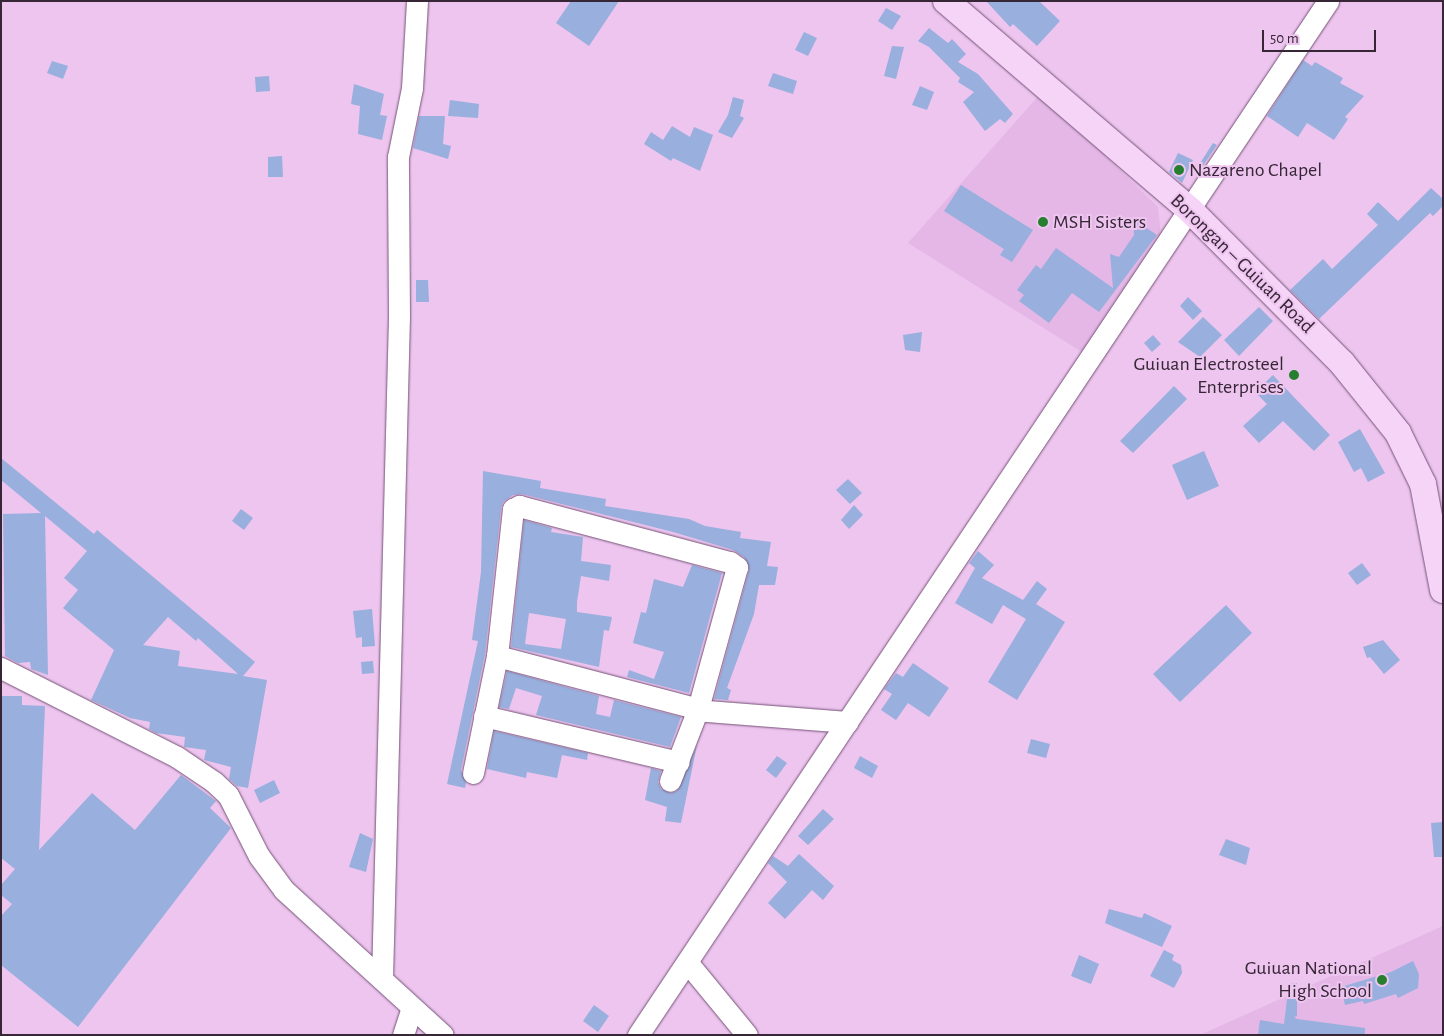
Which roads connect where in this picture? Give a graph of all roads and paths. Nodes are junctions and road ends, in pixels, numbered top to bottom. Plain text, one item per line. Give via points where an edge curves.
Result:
1 (418, 1) edge
2 (946, 1) edge
3 (1328, 1) edge
4 (1191, 211) junction
5 (1443, 590) edge
6 (497, 656) junction
7 (1, 668) edge
8 (698, 708) junction
9 (484, 716) junction
10 (848, 722) junction
11 (679, 762) junction
12 (473, 773) dead end
13 (670, 781) dead end
14 (686, 962) junction
15 (382, 979) junction
16 (412, 1008) junction
17 (403, 1035) edge
18 (443, 1035) edge
19 (638, 1035) edge
20 (747, 1035) edge

1 - 15 street via 412,88 398,157 399,316
2 - 4 main road, Borongan – Guiuan Road
3 - 4 street
4 - 5 main road, Borongan – Guiuan Road via 1342,363 1398,432 1423,484
4 - 10 street
6 - 8 street
6 - 8 street via 513,509 519,506 730,562 736,567
6 - 9 street
7 - 15 street via 177,757 214,782 228,795 259,856 284,890
8 - 10 street
8 - 11 street
9 - 11 street
9 - 12 street
10 - 14 street
11 - 13 street
14 - 19 street
14 - 20 street
15 - 16 street
16 - 17 street
16 - 18 street

